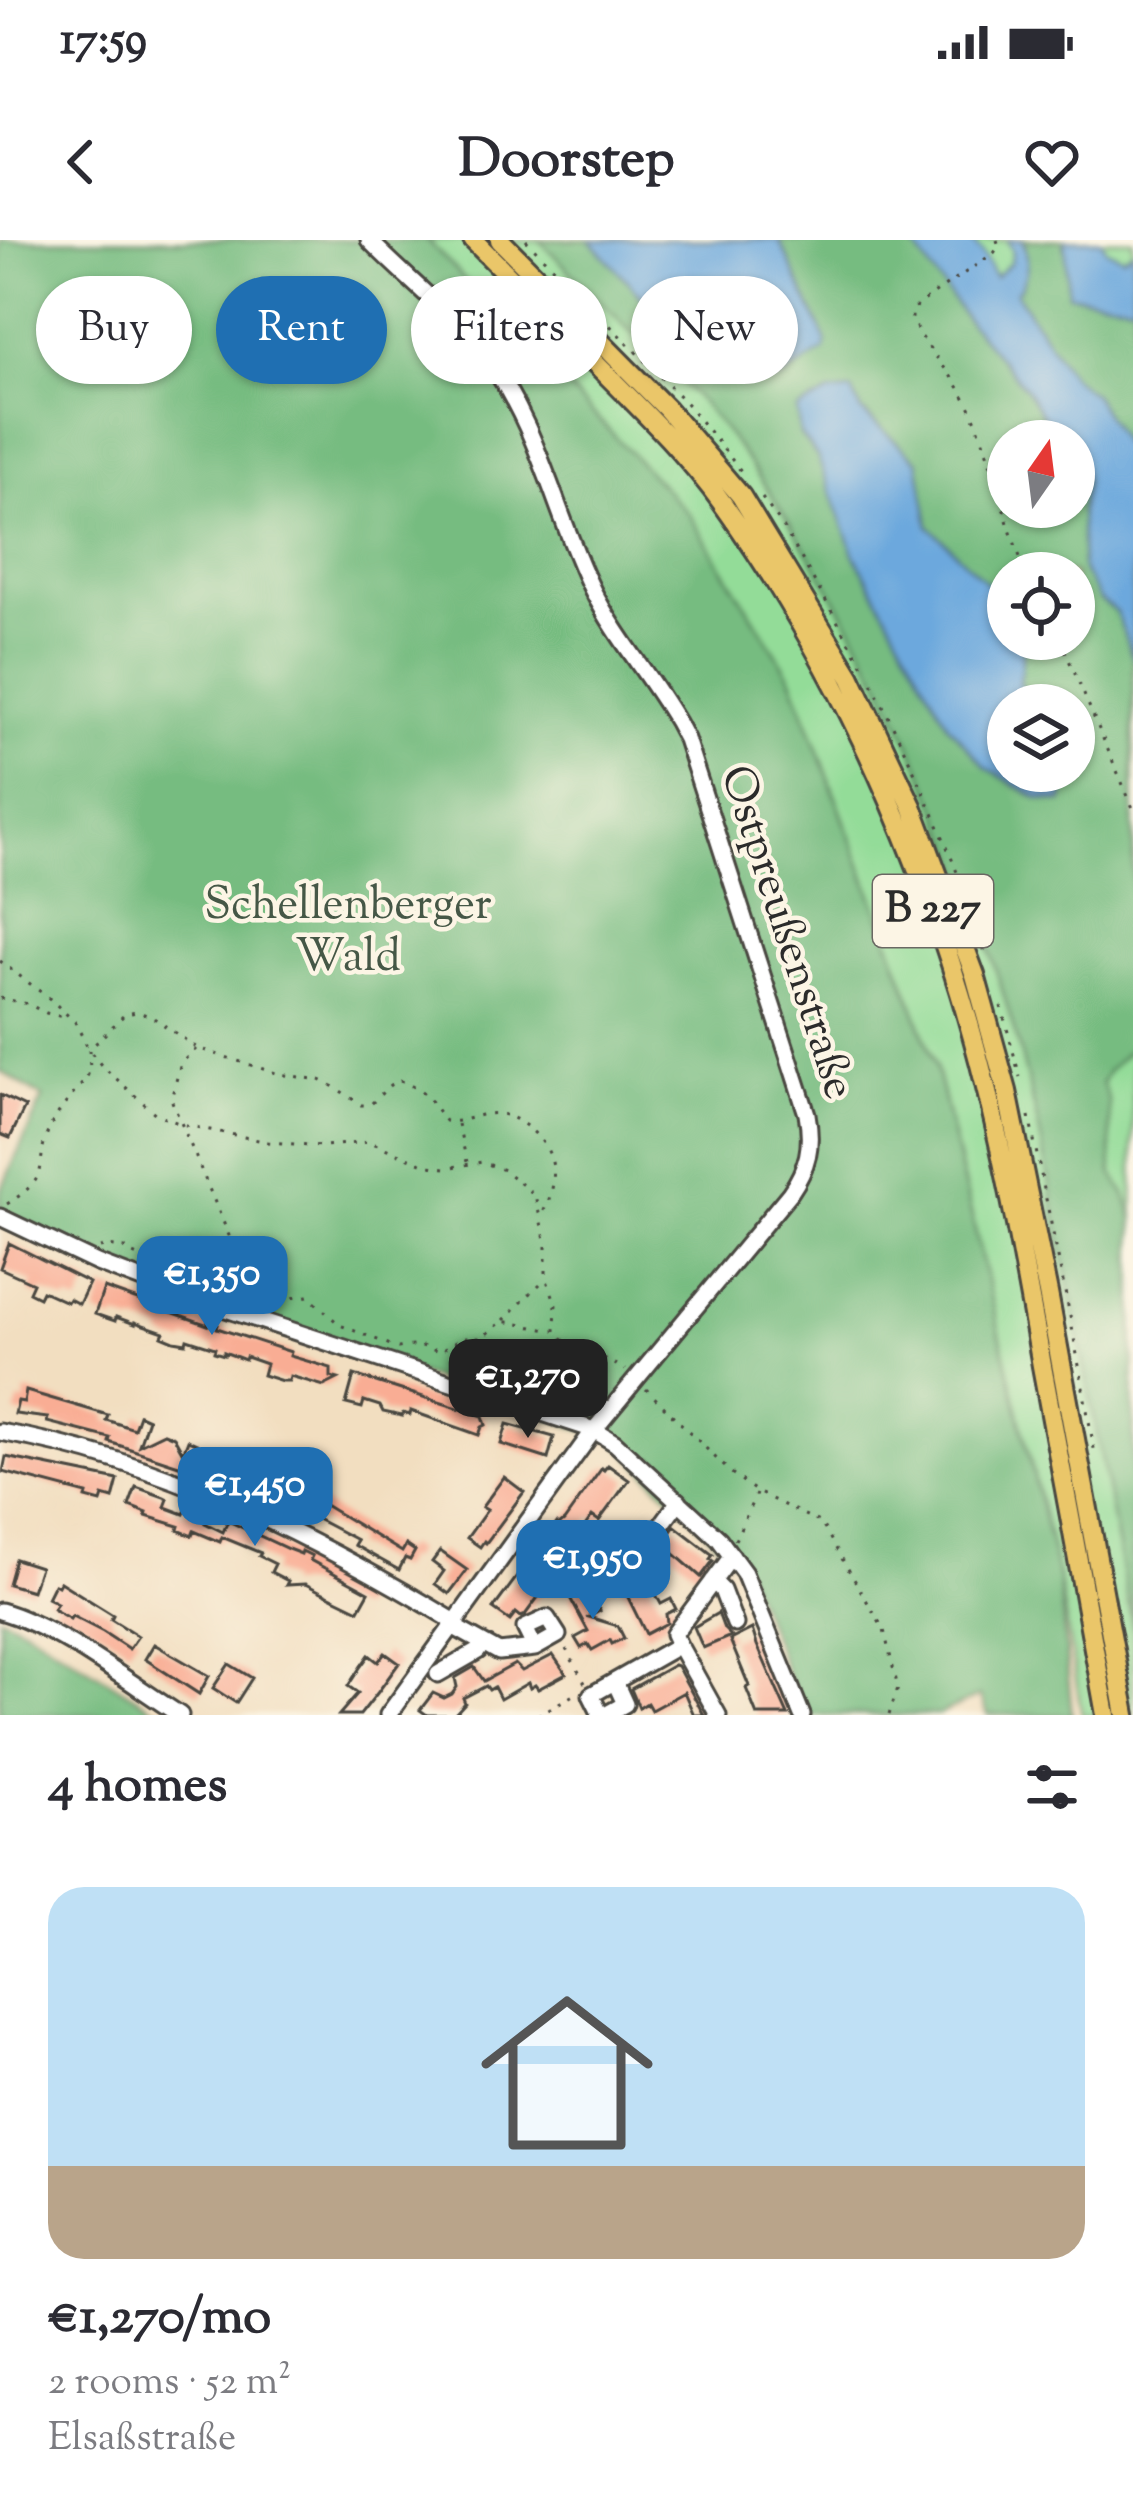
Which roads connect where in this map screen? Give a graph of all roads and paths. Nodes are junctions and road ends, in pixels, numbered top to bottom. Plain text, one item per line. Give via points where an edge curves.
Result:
1 (369, 240) edge
2 (473, 240) edge
3 (500, 240) edge
4 (526, 240) edge
5 (997, 240) edge
6 (715, 436) dead end
7 (1018, 552) edge
8 (1069, 660) edge
9 (1133, 808) edge
10 (0, 961) edge
11 (0, 998) edge
12 (71, 1019) junction
13 (196, 1048) junction
14 (89, 1051) junction
15 (458, 1123) junction
16 (181, 1124) junction
17 (468, 1164) junction
18 (0, 1212) edge
19 (541, 1216) junction
20 (81, 1255) junction
21 (546, 1278) junction
22 (202, 1280) junction
23 (503, 1322) junction
24 (554, 1331) junction
25 (571, 1347) junction
26 (636, 1379) junction
27 (586, 1428) junction
28 (0, 1432) edge
29 (757, 1492) junction
30 (679, 1501) junction
31 (732, 1556) junction
32 (644, 1567) dead end
33 (713, 1581) junction
34 (0, 1611) edge
35 (735, 1624) dead end
36 (455, 1625) junction
37 (482, 1643) junction
38 (680, 1645) junction
39 (564, 1646) dead end
40 (535, 1648) dead end
41 (438, 1674) dead end
42 (579, 1674) dead end
43 (615, 1682) junction
44 (587, 1687) dead end
45 (180, 1715) edge
46 (388, 1715) edge
47 (538, 1715) edge
48 (603, 1715) edge
49 (718, 1715) edge
50 (802, 1715) edge
51 (889, 1715) edge
52 (1106, 1715) edge
53 (1126, 1715) edge

1 - 26 street, Ostpreußenstraße via 500,378 592,589 677,722 807,1114 811,1147 797,1182
2 - 52 main road, B 227 via 720,500 824,668 888,799 939,928 994,1120
3 - 53 main road, B 227 via 741,496 851,677 930,850 1007,1091
4 - 6 path
5 - 7 path via 994,253 914,309 912,320 974,416
8 - 9 path
10 - 12 path
11 - 12 path
12 - 14 path
13 - 14 path via 137,1012 125,1014
13 - 15 path via 320,1080 361,1105 400,1081 417,1087 445,1121
13 - 16 path via 171,1099
14 - 16 path via 157,1115
14 - 18 path via 90,1070 50,1128 37,1181
15 - 17 path
15 - 19 path via 498,1113 544,1143 555,1187
16 - 17 path via 295,1145 370,1142 429,1166
16 - 22 path via 230,1238 206,1261
17 - 19 path via 504,1170 531,1190
18 - 20 street
19 - 21 path
20 - 22 path via 125,1248
20 - 27 street
21 - 23 path
21 - 24 path via 556,1303
22 - 23 path via 236,1295 308,1296 340,1325 398,1348 440,1352 462,1338 482,1339
23 - 24 path
24 - 25 path
25 - 26 path
25 - 27 path
26 - 27 street, Ostpreußenstraße
26 - 29 path
27 - 30 street via 615,1443
27 - 36 street, Ostpreußenstraße
28 - 36 street via 97,1454 221,1500 338,1554
29 - 31 path
29 - 51 path via 821,1523 884,1630 898,1688
30 - 31 street
30 - 32 street via 638,1557
31 - 33 street
31 - 50 street
33 - 35 street
33 - 38 street via 674,1634
34 - 45 street via 47,1631
36 - 37 street
36 - 46 street, Ostpreußenstraße
37 - 40 street via 499,1652
37 - 41 street
38 - 43 street
38 - 49 street
39 - 42 path
43 - 48 street via 625,1704
43 - 48 street via 591,1695
44 - 47 path

